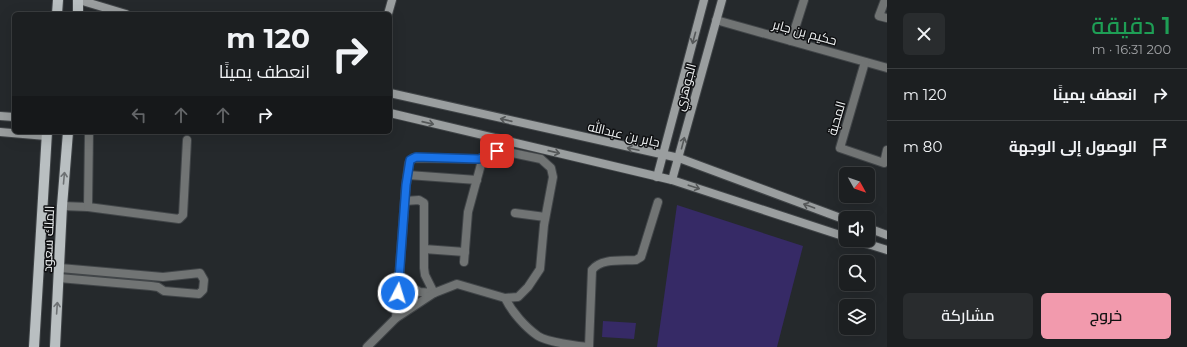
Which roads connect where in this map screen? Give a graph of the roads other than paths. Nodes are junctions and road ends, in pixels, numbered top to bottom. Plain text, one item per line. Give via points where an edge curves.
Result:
1 (58, 0) edge
2 (79, 0) edge
3 (392, 0) edge
4 (704, 0) edge
5 (722, 0) edge
6 (804, 0) edge
7 (884, 0) edge
8 (57, 12) edge
9 (78, 12) edge
10 (119, 12) edge
11 (389, 12) edge
12 (887, 18) edge
13 (716, 20) junction
14 (791, 41) junction
15 (864, 62) junction
16 (887, 68) edge
17 (392, 93) edge
18 (392, 113) edge
19 (0, 116) edge
20 (12, 117) edge
21 (0, 132) edge
22 (12, 133) edge
23 (46, 134) edge
24 (68, 134) edge
25 (89, 134) edge
26 (187, 140) dead end
27 (887, 150) edge
28 (663, 155) junction
29 (484, 157) junction
30 (679, 158) junction
31 (408, 175) junction
32 (657, 177) junction
33 (477, 180) junction
34 (672, 180) junction
35 (405, 201) junction
36 (658, 202) dead end
37 (62, 206) junction
38 (88, 207) junction
39 (515, 213) dead end
40 (545, 217) junction
41 (839, 217) edge
42 (875, 231) edge
43 (839, 235) edge
44 (887, 235) edge
45 (875, 246) edge
46 (424, 249) junction
47 (887, 250) edge
48 (465, 252) junction
49 (464, 262) dead end
50 (60, 273) junction
51 (399, 281) junction
52 (434, 293) junction
53 (518, 297) junction
54 (505, 298) junction
55 (512, 309) junction
56 (396, 318) junction
57 (34, 347) edge
58 (55, 347) edge
59 (367, 347) edge
60 (590, 347) edge

1 - 8 main road
2 - 9 main road
2 - 10 street
3 - 11 street
4 -> 28 street, الجوهري
5 - 13 street, الجوهري
6 - 14 street
7 - 12 street via 880,16
13 - 14 street, حكيم بن جابر
30 -> 13 street, الجوهري
14 - 15 street, حكيم بن جابر
15 - 16 street, حكيم بن جابر
15 - 27 street, المحبة via 840,148 884,163
28 -> 17 street, جابر بن عبدالله
18 -> 32 street
19 - 20 street
21 - 22 street
23 - 57 main road, الملك سعود
37 -> 24 main road, الملك سعود
25 - 38 street
26 - 38 street via 183,215 179,219
28 - 30 street, جابر بن عبدالله
28 - 32 street, الجوهري
29 - 31 street via 416,157 409,163
29 - 33 street
29 - 40 street via 491,152 503,151 545,161 553,176
30 - 34 street, الجوهري
41 -> 30 street, جابر بن عبدالله
31 - 33 street
31 - 35 street
32 - 34 street
33 - 48 street via 468,212
34 -> 43 street
35 - 46 street via 420,200 424,203
35 - 51 street
36 - 60 street via 641,257 636,260 602,262 596,264 592,270
37 - 38 street
37 - 50 main road, الملك سعود
39 - 40 street
40 - 53 street via 540,269
42 - 44 street
45 - 47 street
46 - 48 street
46 - 52 street via 425,272
48 - 49 street
50 - 50 street via 158,287 164,292 199,294 203,290 204,280 200,273 163,277
58 -> 50 main road, الملك سعود
51 - 52 street via 420,292
51 - 56 street
52 - 54 street via 457,284
52 - 56 street
53 - 54 street
53 - 55 street
54 - 55 street
55 - 60 street via 539,337
56 - 59 street

